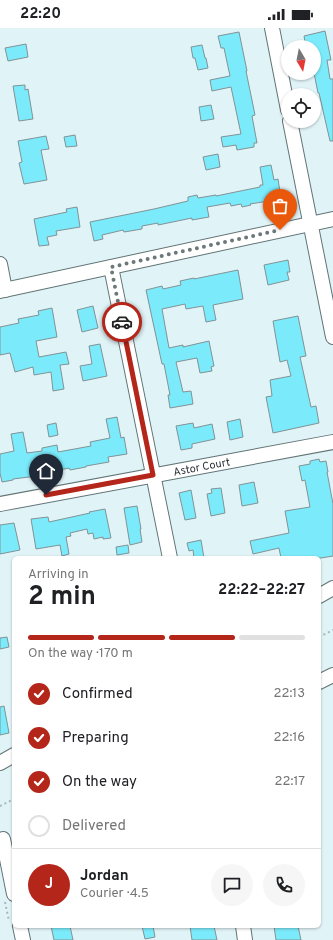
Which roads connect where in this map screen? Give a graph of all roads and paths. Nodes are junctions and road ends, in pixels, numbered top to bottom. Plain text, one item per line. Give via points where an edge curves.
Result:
1 (272, 28) edge
2 (284, 88) edge
3 (291, 128) edge
4 (333, 219) edge
5 (310, 224) junction
6 (0, 264) edge
7 (111, 267) junction
8 (2, 291) edge
9 (331, 317) edge
10 (333, 337) edge
11 (333, 442) edge
12 (153, 475) junction
13 (0, 504) edge
14 (170, 556) edge
15 (333, 588) edge
16 (321, 595) edge
17 (333, 630) edge
18 (321, 636) edge
19 (333, 675) edge
20 (321, 681) edge
21 (12, 757) edge
22 (0, 763) edge
23 (12, 799) edge
24 (0, 806) edge
25 (6, 837) edge
26 (10, 898) edge
27 (12, 909) edge
28 (17, 928) edge
29 (243, 928) edge
30 (23, 940) edge
31 (245, 940) edge

1 - 2 street
3 - 5 street
4 - 5 street
5 - 7 street
5 - 9 street
6 - 8 street
7 - 8 street
7 - 12 street
9 - 10 street
11 - 12 street, Astor Court
12 - 13 street, Astor Court
12 - 14 street
15 - 16 street
17 - 18 path
19 - 20 street
21 - 22 street
23 - 24 path
25 - 26 street
26 - 27 path
28 - 30 street
29 - 31 street

